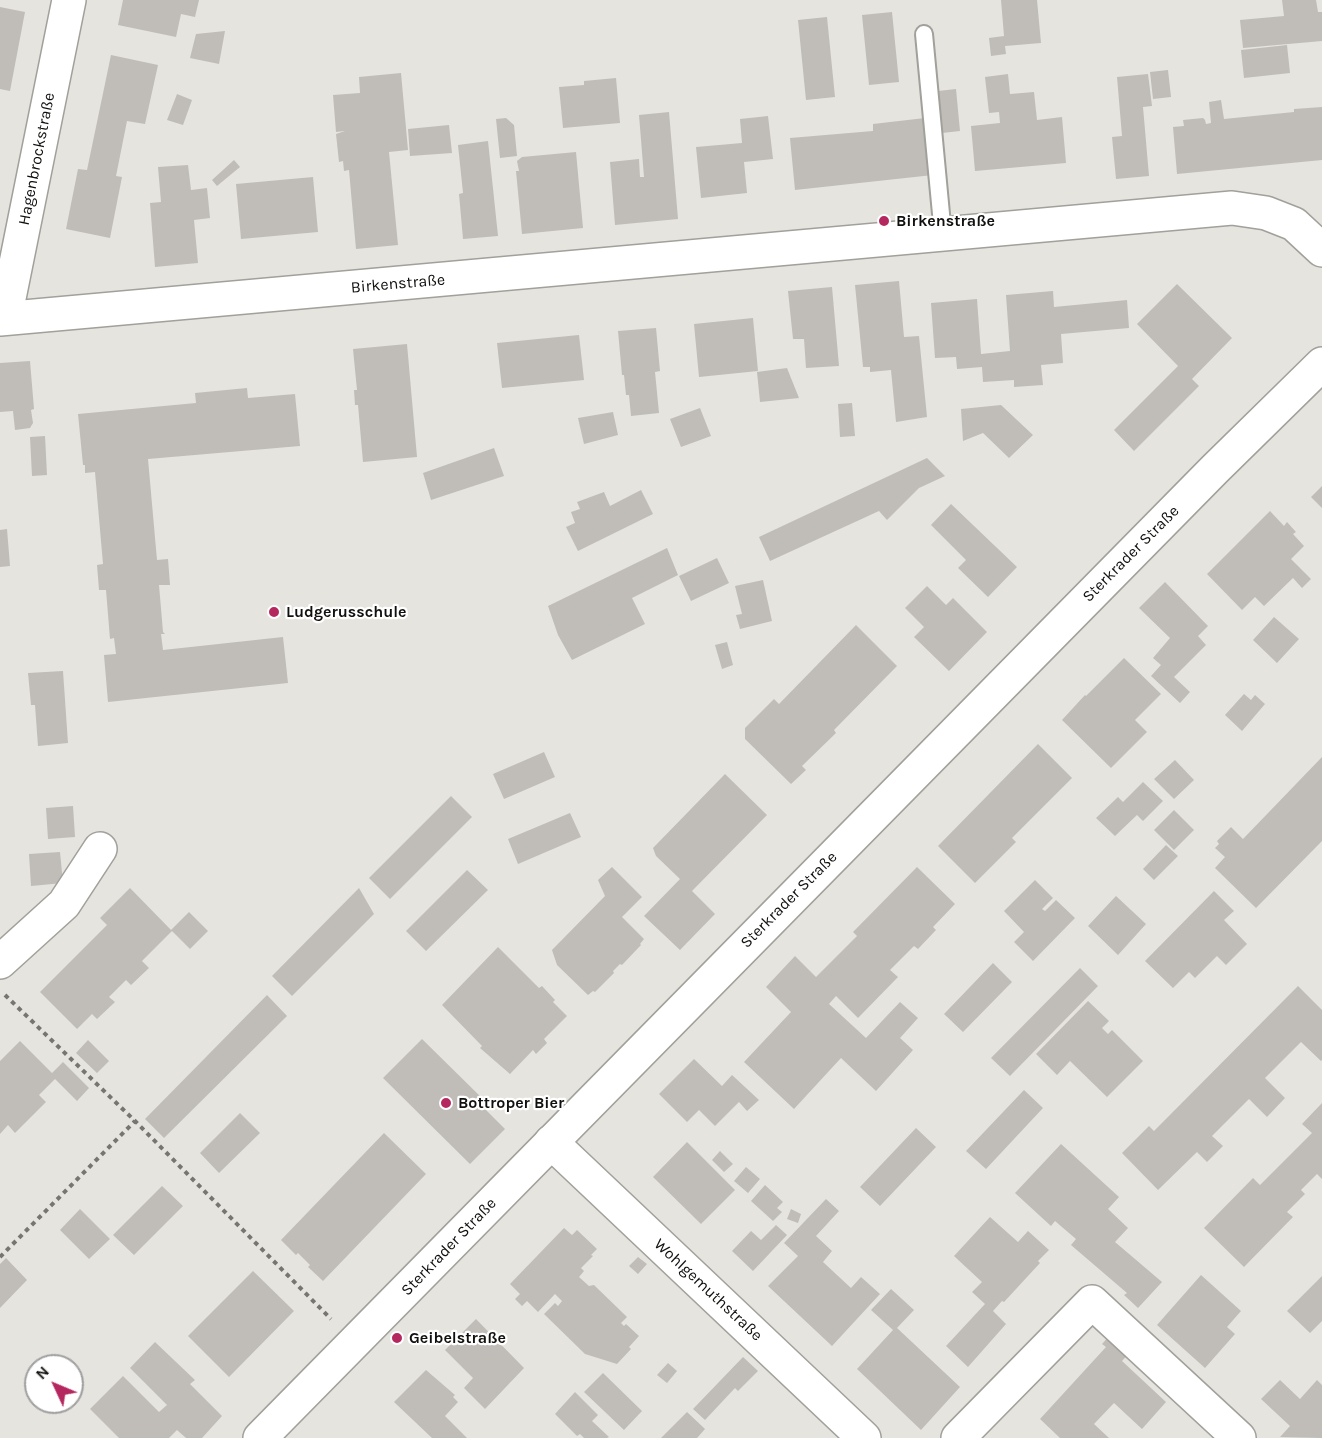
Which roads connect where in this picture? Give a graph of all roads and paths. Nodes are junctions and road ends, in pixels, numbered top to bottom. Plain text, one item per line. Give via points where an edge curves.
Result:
1 (69, 0) edge
2 (924, 34) dead end
3 (943, 235) junction
4 (1322, 250) edge
5 (2, 318) edge
6 (1322, 364) edge
7 (99, 849) dead end
8 (0, 962) edge
9 (0, 990) edge
10 (135, 1121) junction
11 (551, 1142) junction
12 (0, 1257) edge
13 (352, 1344) junction
14 (260, 1438) edge
15 (864, 1438) edge
16 (958, 1438) edge
17 (1239, 1438) edge

1 - 5 street, Hagenbrockstraße
2 - 3 lane
3 - 4 street, Birkenstraße via 1232,208 1266,213 1294,224
3 - 5 street, Birkenstraße
6 - 11 street, Sterkrader Straße
7 - 8 street via 64,904
9 - 10 path
10 - 12 path
10 - 13 path via 325,1311
11 - 13 street, Sterkrader Straße
11 - 15 street, Wohlgemuthstraße
13 - 14 street, Sterkrader Straße
16 - 17 street via 1092,1302

